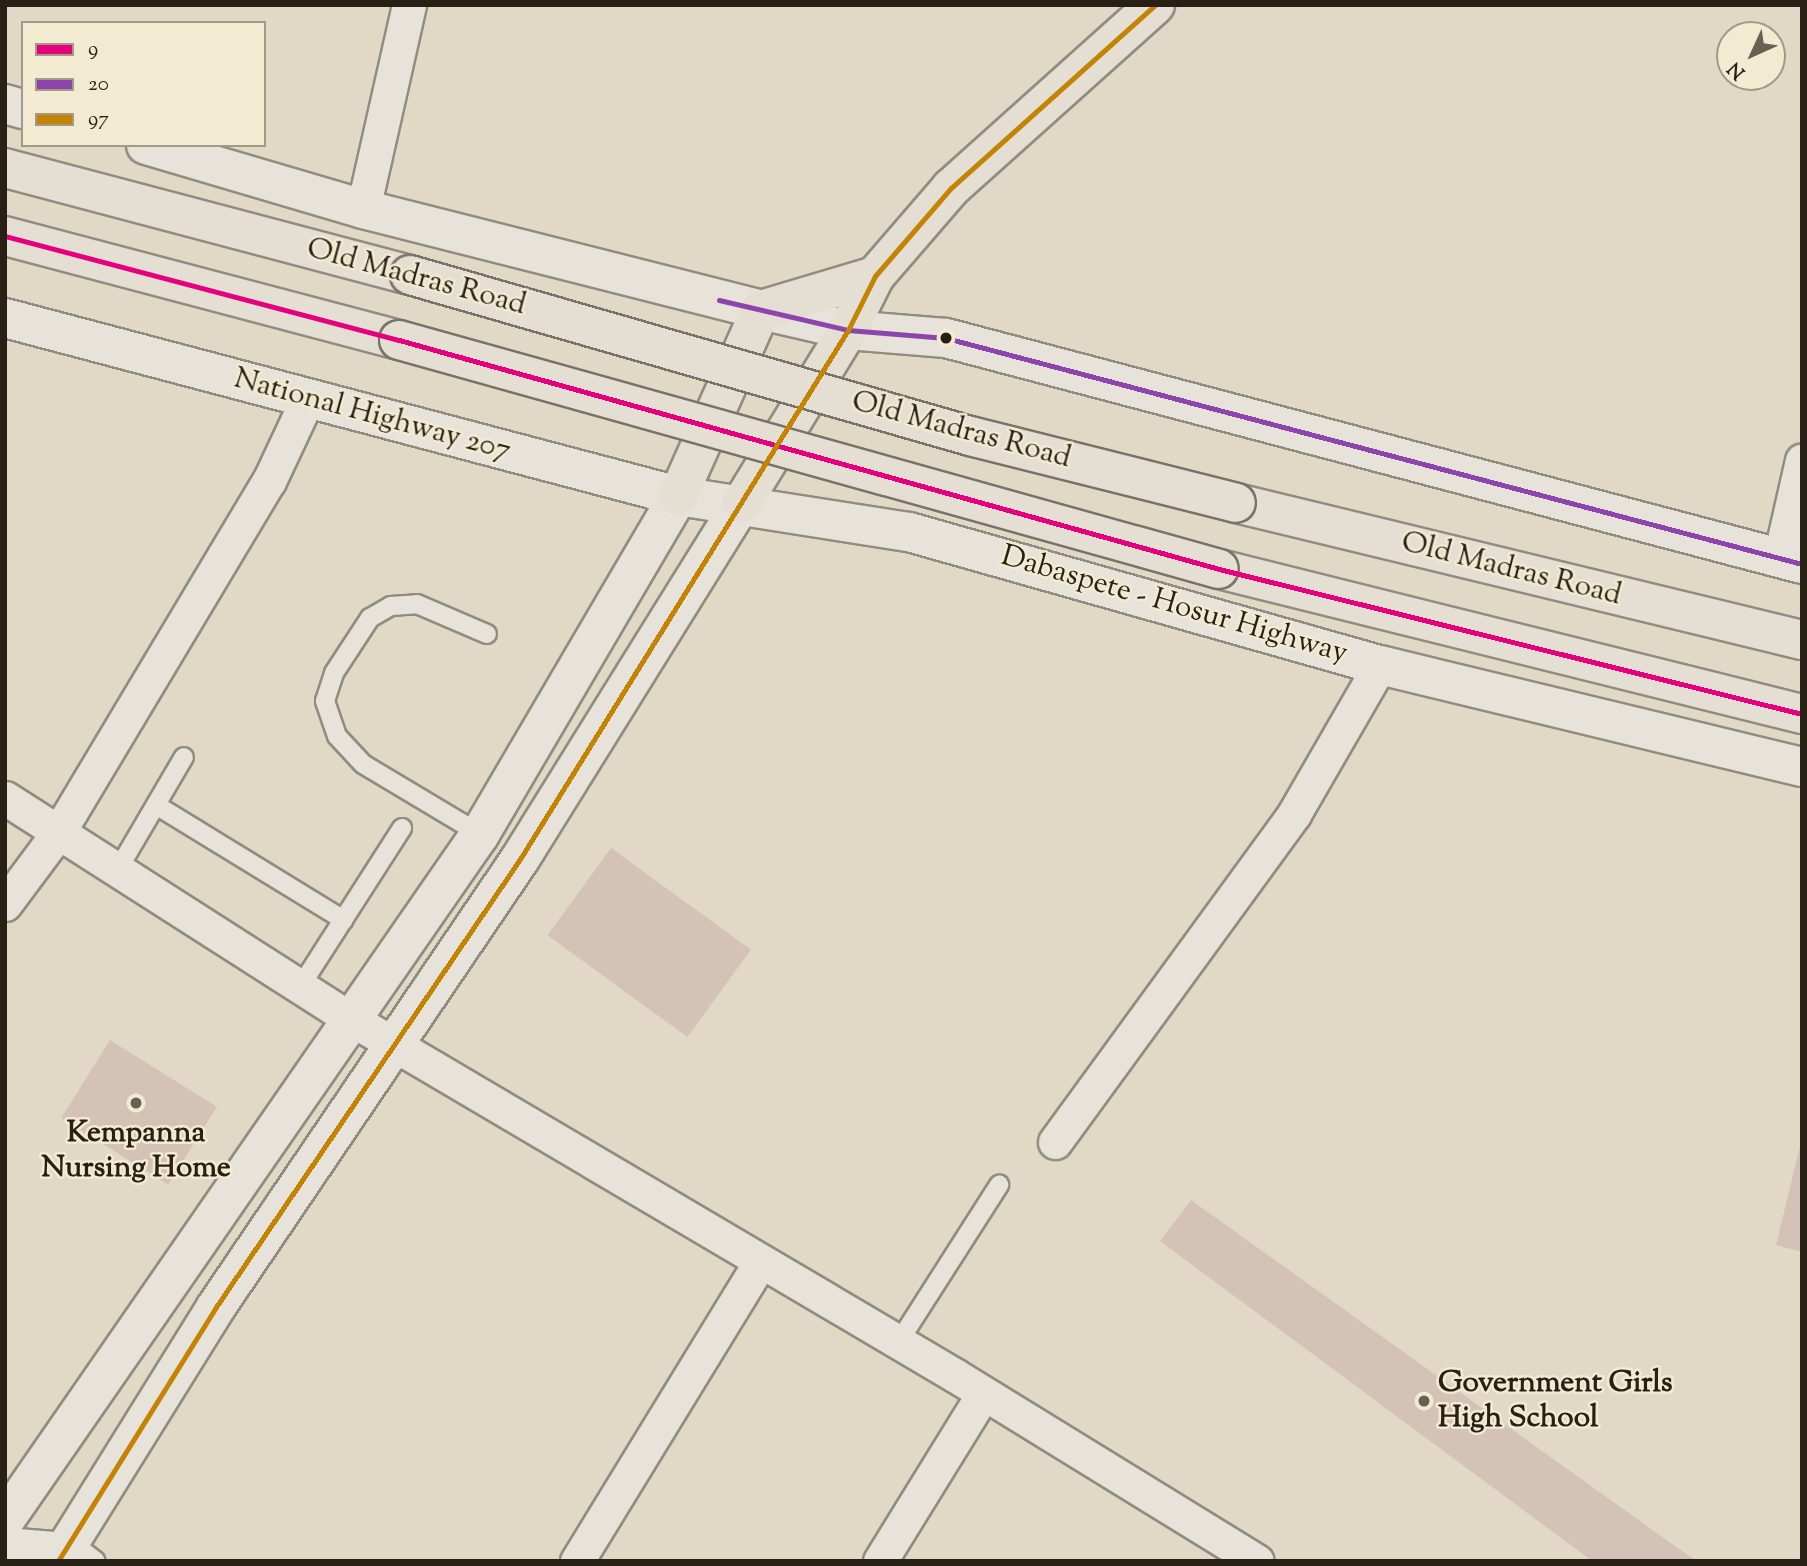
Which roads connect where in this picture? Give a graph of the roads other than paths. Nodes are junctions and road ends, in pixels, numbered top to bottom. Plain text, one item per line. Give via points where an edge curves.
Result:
1 (409, 5) edge
2 (1155, 5) edge
3 (153, 147) edge
4 (5, 168) edge
5 (363, 209) junction
6 (5, 236) edge
7 (874, 276) junction
8 (761, 310) junction
9 (5, 318) edge
10 (848, 330) junction
11 (307, 400) junction
12 (1802, 460) edge
13 (678, 496) junction
14 (742, 503) junction
15 (1791, 561) edge
16 (487, 634) dead end
17 (1802, 640) edge
18 (1380, 665) junction
19 (1802, 714) edge
20 (184, 757) dead end
21 (1802, 767) edge
22 (5, 798) edge
23 (156, 805) junction
24 (402, 828) dead end
25 (58, 833) junction
26 (480, 834) junction
27 (117, 871) junction
28 (5, 904) edge
29 (344, 920) junction
30 (300, 987) junction
31 (351, 1020) junction
32 (392, 1044) junction
33 (1055, 1142) dead end
34 (999, 1185) dead end
35 (760, 1262) junction
36 (898, 1343) junction
37 (983, 1394) junction
38 (5, 1520) edge
39 (5, 1544) edge
40 (1235, 1555) edge
41 (73, 1557) edge
42 (577, 1561) edge
43 (880, 1561) edge

1 - 5 street
2 - 7 highway via 951,188
3 - 5 street
4 - 17 highway, Old Madras Road, bridge via 410,275 970,436
5 - 8 street
6 - 19 highway, bridge via 399,340 1219,569
7 - 8 highway
7 - 10 highway
8 - 10 street
8 - 13 highway
9 - 11 street, National Highway 207
10 - 14 highway
10 - 15 street via 946,338
11 - 13 street, National Highway 207
11 - 25 street via 269,481
12 - 15 street
13 - 14 street, National Highway 207
13 - 26 street
14 - 18 street, Dabaspete - Hosur Highway via 909,532
14 - 32 street via 520,859
16 - 26 lane via 417,604 391,606 370,618 334,673 325,701 337,736 363,764
18 - 21 street, Dabaspete - Hosur Highway
18 - 33 street via 1294,814
20 - 23 lane
22 - 25 street
23 - 27 lane
23 - 29 lane
24 - 29 lane
25 - 27 street
25 - 28 street
26 - 31 street
27 - 30 street
29 - 30 lane
30 - 31 street
31 - 32 street
31 - 38 street
32 - 35 street
32 - 41 street via 216,1307
34 - 36 lane
35 - 36 street
35 - 42 street
36 - 37 street
37 - 40 street
37 - 43 street
39 - 41 street

